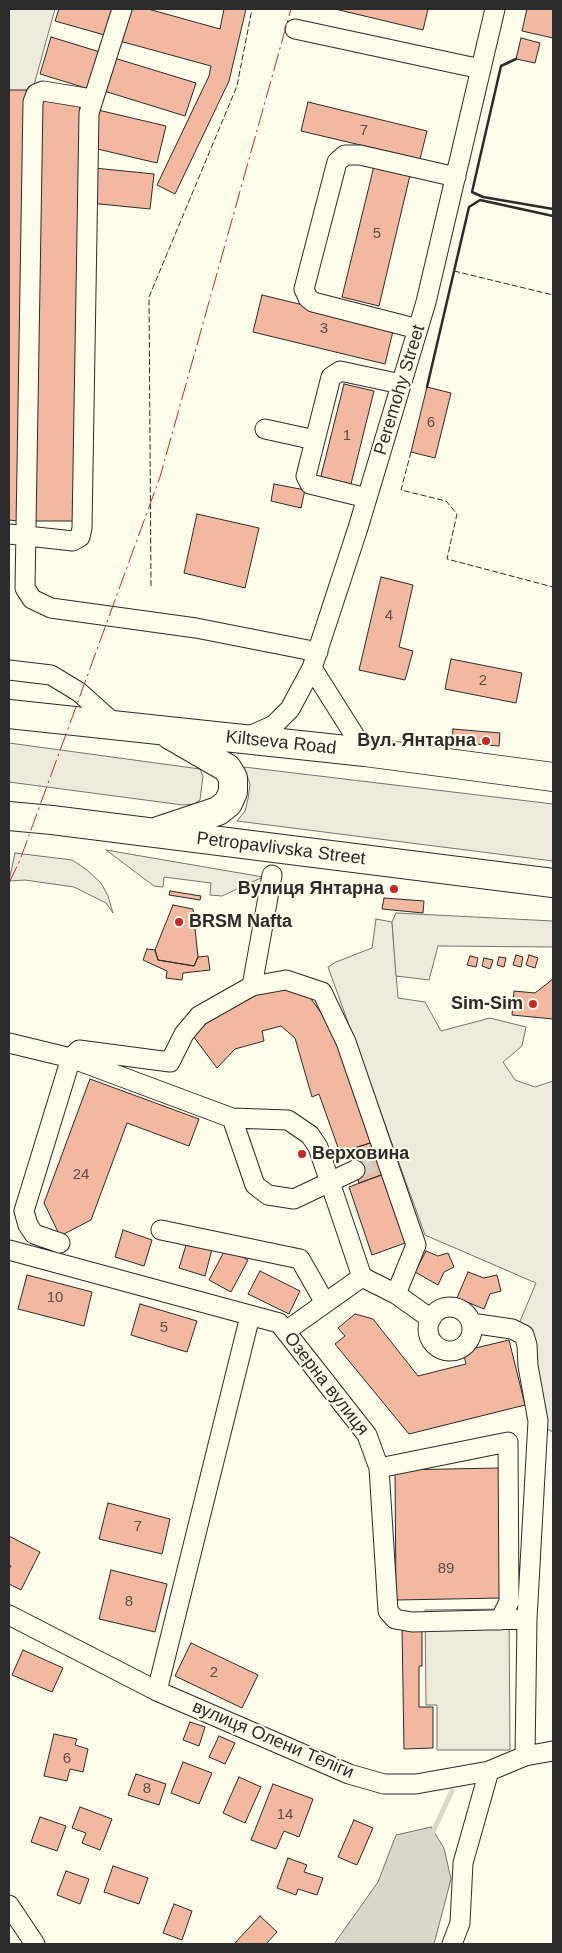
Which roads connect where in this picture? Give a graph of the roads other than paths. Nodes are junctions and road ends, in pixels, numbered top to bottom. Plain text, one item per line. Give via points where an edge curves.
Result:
1 (122, 9) edge
2 (495, 9) edge
3 (295, 30) dead end
4 (481, 69) junction
5 (92, 99) junction
6 (456, 177) junction
7 (418, 329) junction
8 (401, 384) junction
9 (265, 429) dead end
10 (315, 440) junction
11 (367, 498) junction
12 (17, 534) edge
13 (315, 660) junction
14 (9, 670) edge
15 (9, 714) edge
16 (117, 726) junction
17 (161, 730) junction
18 (245, 738) junction
19 (365, 752) junction
20 (553, 777) edge
21 (9, 816) edge
22 (152, 833) junction
23 (272, 875) dead end
24 (553, 883) edge
25 (252, 986) junction
26 (9, 1043) edge
27 (71, 1058) junction
28 (232, 1118) junction
29 (355, 1170) tunnel mouth
30 (331, 1182) junction
31 (161, 1230) dead end
32 (60, 1243) dead end
33 (9, 1250) edge
34 (362, 1278) junction
35 (396, 1294) junction
36 (325, 1303) junction
37 (250, 1316) junction
38 (431, 1319) junction
39 (471, 1323) junction
40 (286, 1331) junction
41 (379, 1468) junction
42 (9, 1615) edge
43 (527, 1619) junction
44 (500, 1620) junction
45 (157, 1690) junction
46 (553, 1751) edge
47 (525, 1756) junction
48 (489, 1771) junction
49 (9, 1905) edge
50 (35, 1944) edge
51 (452, 1944) edge

1 - 5 street
2 - 4 street, Peremohy Street
3 - 4 street
4 - 6 street, Peremohy Street
5 - 12 street via 43,90 36,94 33,102
5 - 12 street via 82,528 80,537 74,540
6 - 7 street, Peremohy Street
6 - 7 street via 360,155 344,155 337,162 304,289 313,302
7 - 8 street, Peremohy Street
8 - 10 street via 340,371 331,377
8 - 11 street, Peremohy Street
9 - 10 street
10 - 11 street via 306,476 310,484
11 - 13 street, Peremohy Street
12 - 13 street via 25,588 32,599 51,608 196,628
13 - 18 street, Peremohy Street via 290,709 274,725
13 - 19 street
14 - 16 street via 51,675 79,692
15 - 16 highway, Kiltseva Road
16 - 17 highway, Kiltseva Road
17 - 18 highway, Kiltseva Road
17 - 22 highway via 227,768 233,778 233,792 228,803 218,811
18 - 19 highway, Kiltseva Road
19 - 20 highway, Kiltseva Road
21 - 22 highway, Petropavlivska Street
22 - 24 highway, Petropavlivska Street
23 - 25 street
25 - 27 street via 199,1016 184,1034 170,1062 79,1050
25 - 35 street via 286,980 322,992 346,1042 382,1158 416,1245
26 - 27 street
27 - 28 street
27 - 32 street via 24,1211 34,1234
28 - 30 street via 288,1120 310,1135
28 - 30 street via 255,1185 268,1196 294,1199
29 - 30 street
30 - 34 street
31 - 36 street via 300,1259
33 - 37 street, Озерна вулиця
34 - 35 street
34 - 36 street
35 - 38 street
36 - 40 street
37 - 40 street, Озерна вулиця via 279,1323
37 - 45 street
38 - 39 street via 449,1307 463,1311
38 - 39 street via 428,1325 430,1339 447,1351 466,1344 471,1337
39 - 43 street via 512,1328 524,1335 528,1345 528,1366 538,1422
40 - 41 street, Озерна вулиця via 367,1435
41 - 44 street, Озерна вулиця via 388,1610 395,1619 412,1622
41 - 44 street via 508,1442 509,1602
42 - 45 street, вулиця Олени Теліги
43 - 44 street, Озерна вулиця
43 - 47 street
45 - 48 street, вулиця Олени Теліги via 349,1774 384,1784 416,1784
46 - 47 street, вулиця Олени Теліги
47 - 48 street, вулиця Олени Теліги
48 - 51 street via 463,1863 460,1923
49 - 50 street

